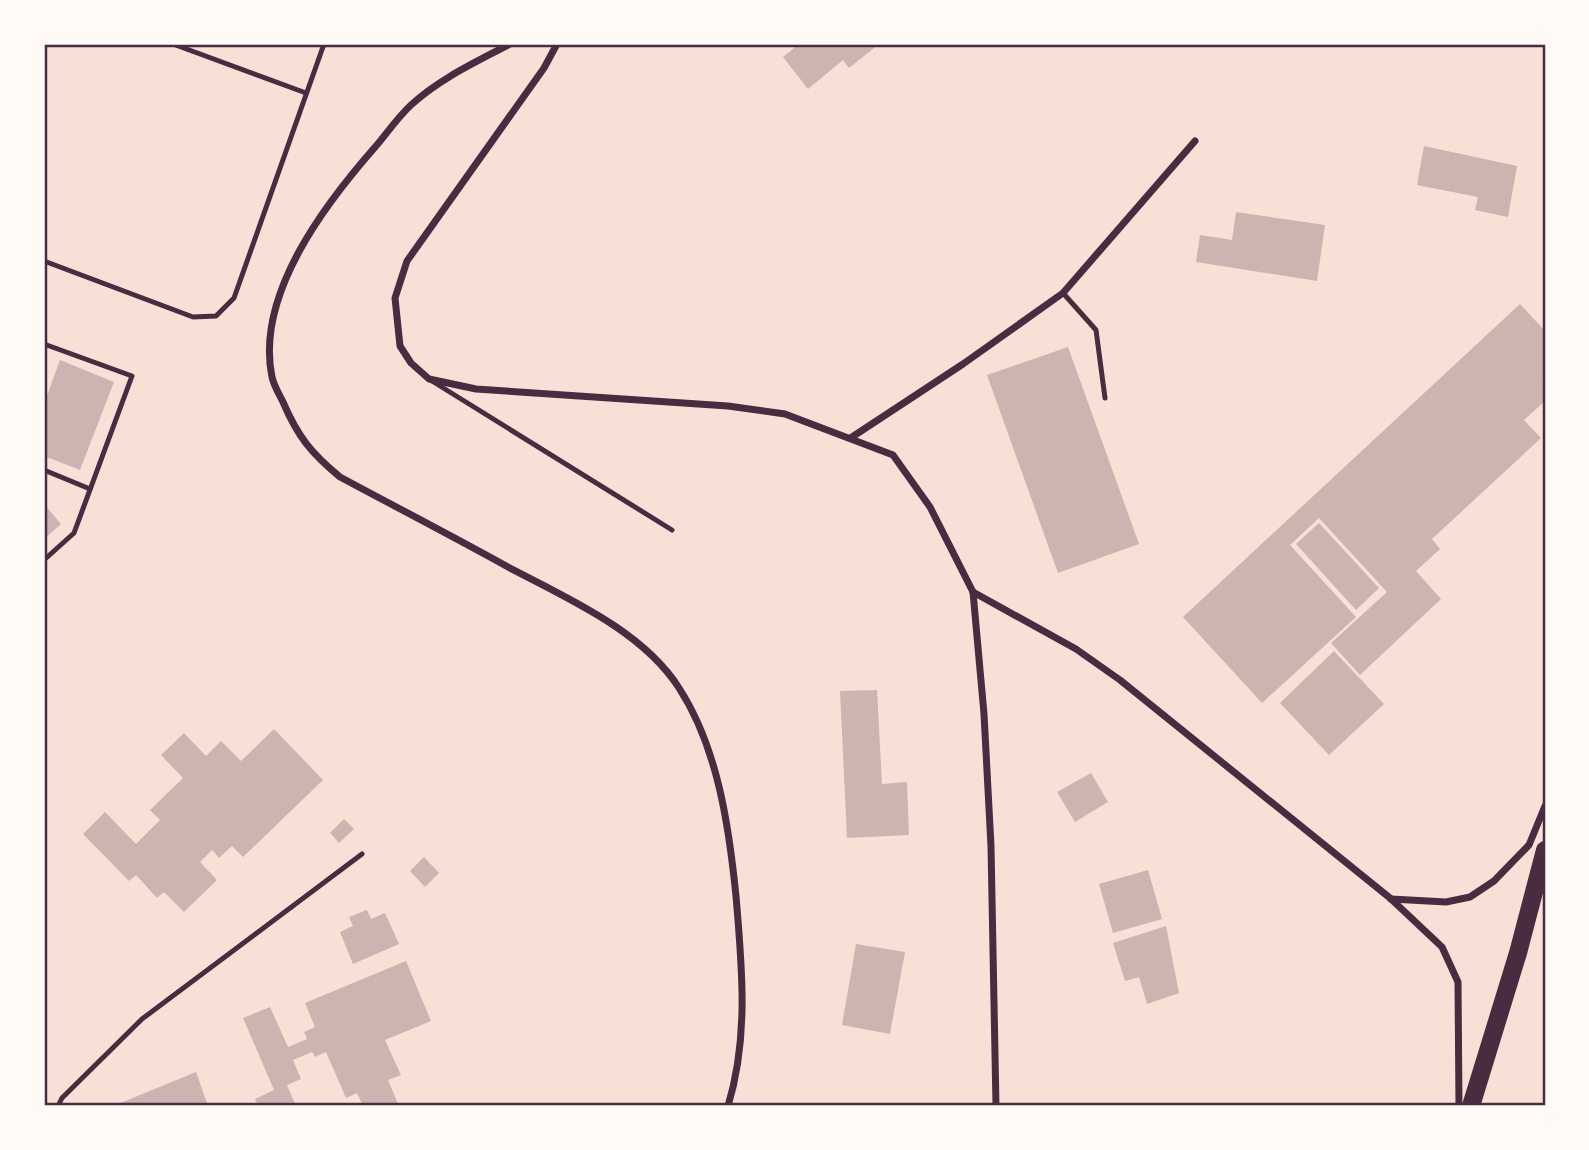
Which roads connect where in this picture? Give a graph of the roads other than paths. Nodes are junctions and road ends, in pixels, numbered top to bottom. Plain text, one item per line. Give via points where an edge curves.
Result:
1 (173, 44) edge
2 (324, 44) edge
3 (510, 44) edge
4 (557, 44) edge
5 (306, 93) junction
6 (1195, 141) dead end
7 (44, 261) edge
8 (1063, 293) junction
9 (44, 344) edge
10 (429, 379) junction
11 (1105, 398) dead end
12 (852, 437) junction
13 (44, 470) edge
14 (90, 488) junction
15 (672, 530) dead end
16 (44, 561) edge
17 (974, 592) junction
18 (1545, 806) edge
19 (1545, 850) edge
20 (362, 854) dead end
21 (1390, 898) junction
22 (58, 1106) edge
23 (729, 1106) edge
24 (996, 1106) edge
25 (1459, 1106) edge
26 (1471, 1106) edge

1 - 5 lane
2 - 5 lane
3 - 23 street via 456,73 411,105 344,182 283,286 270,331 272,378 295,429 314,456 340,477 583,606 655,658 680,688 703,735 732,853 743,973 742,1034
4 - 10 street via 407,261 396,298 400,346
5 - 7 lane via 234,298 216,316 193,317
6 - 8 street
8 - 11 lane via 1096,330
8 - 12 street
9 - 14 lane via 132,376
10 - 12 street via 476,389 728,406 785,414
10 - 15 lane
12 - 17 street via 893,455 930,507
13 - 14 lane
14 - 16 lane via 74,533
17 - 21 street via 1076,649 1120,680
17 - 24 street via 985,714
18 - 21 street via 1529,845 1494,881 1470,897 1446,902
19 - 26 main road
20 - 22 lane via 142,1019
21 - 25 street via 1442,947 1458,982

